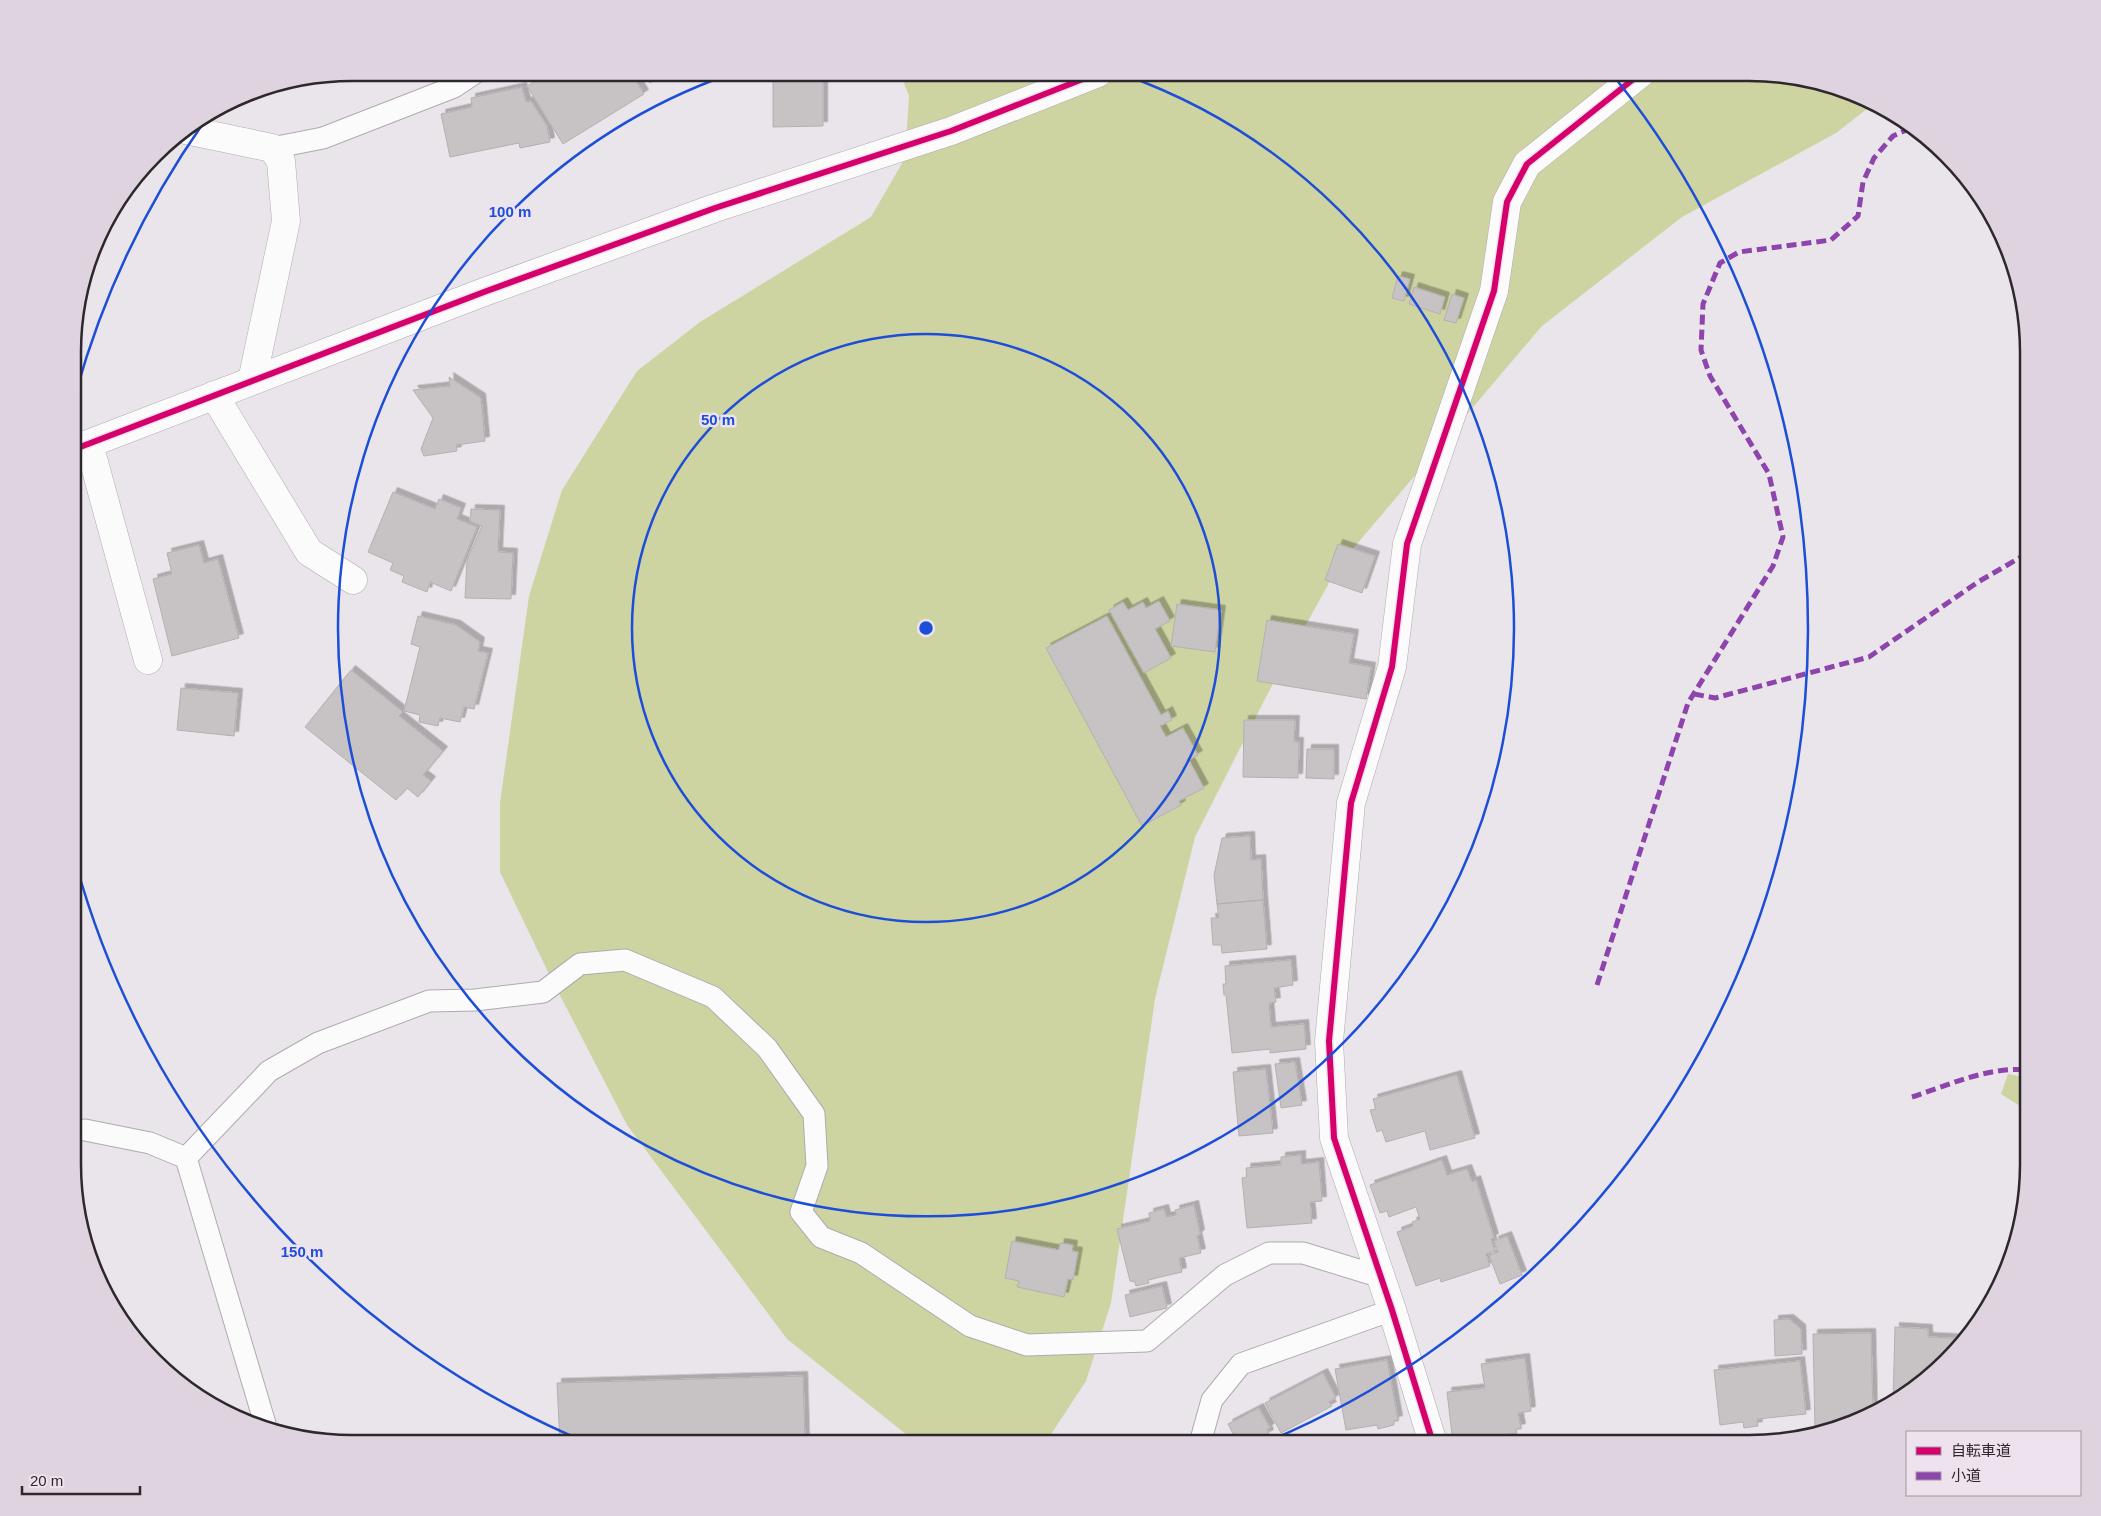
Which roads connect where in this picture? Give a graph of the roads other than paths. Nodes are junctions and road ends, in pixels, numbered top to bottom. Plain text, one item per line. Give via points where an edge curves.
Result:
1 (462, 81) edge
2 (1078, 81) edge
3 (1631, 81) edge
4 (195, 132) edge
5 (272, 148) junction
6 (252, 381) junction
7 (214, 396) junction
8 (82, 446) edge
9 (353, 580) dead end
10 (148, 660) dead end
11 (85, 1130) dead end
12 (186, 1158) junction
13 (1381, 1278) junction
14 (1392, 1310) junction
15 (264, 1420) edge
16 (1202, 1435) edge
17 (1431, 1435) edge

1 - 5 lane via 323,138
2 - 6 street via 951,131 714,208
3 - 13 street via 1527,164 1507,202 1494,291 1407,544 1392,667 1351,803 1329,1041 1334,1138
4 - 5 street
5 - 6 street via 281,161 286,221
6 - 7 street
7 - 8 street
7 - 9 street via 309,552
8 - 10 street
11 - 12 lane via 150,1142
12 - 13 lane via 269,1071 318,1043 430,1001 475,1000 543,992 580,964 625,960 713,997 767,1048 814,1114 817,1166 801,1212 821,1236 861,1253 970,1326 1027,1344 1147,1341 1225,1275 1270,1253 1303,1253
12 - 15 lane
13 - 14 street
14 - 16 lane via 1241,1364 1212,1400
14 - 17 street

